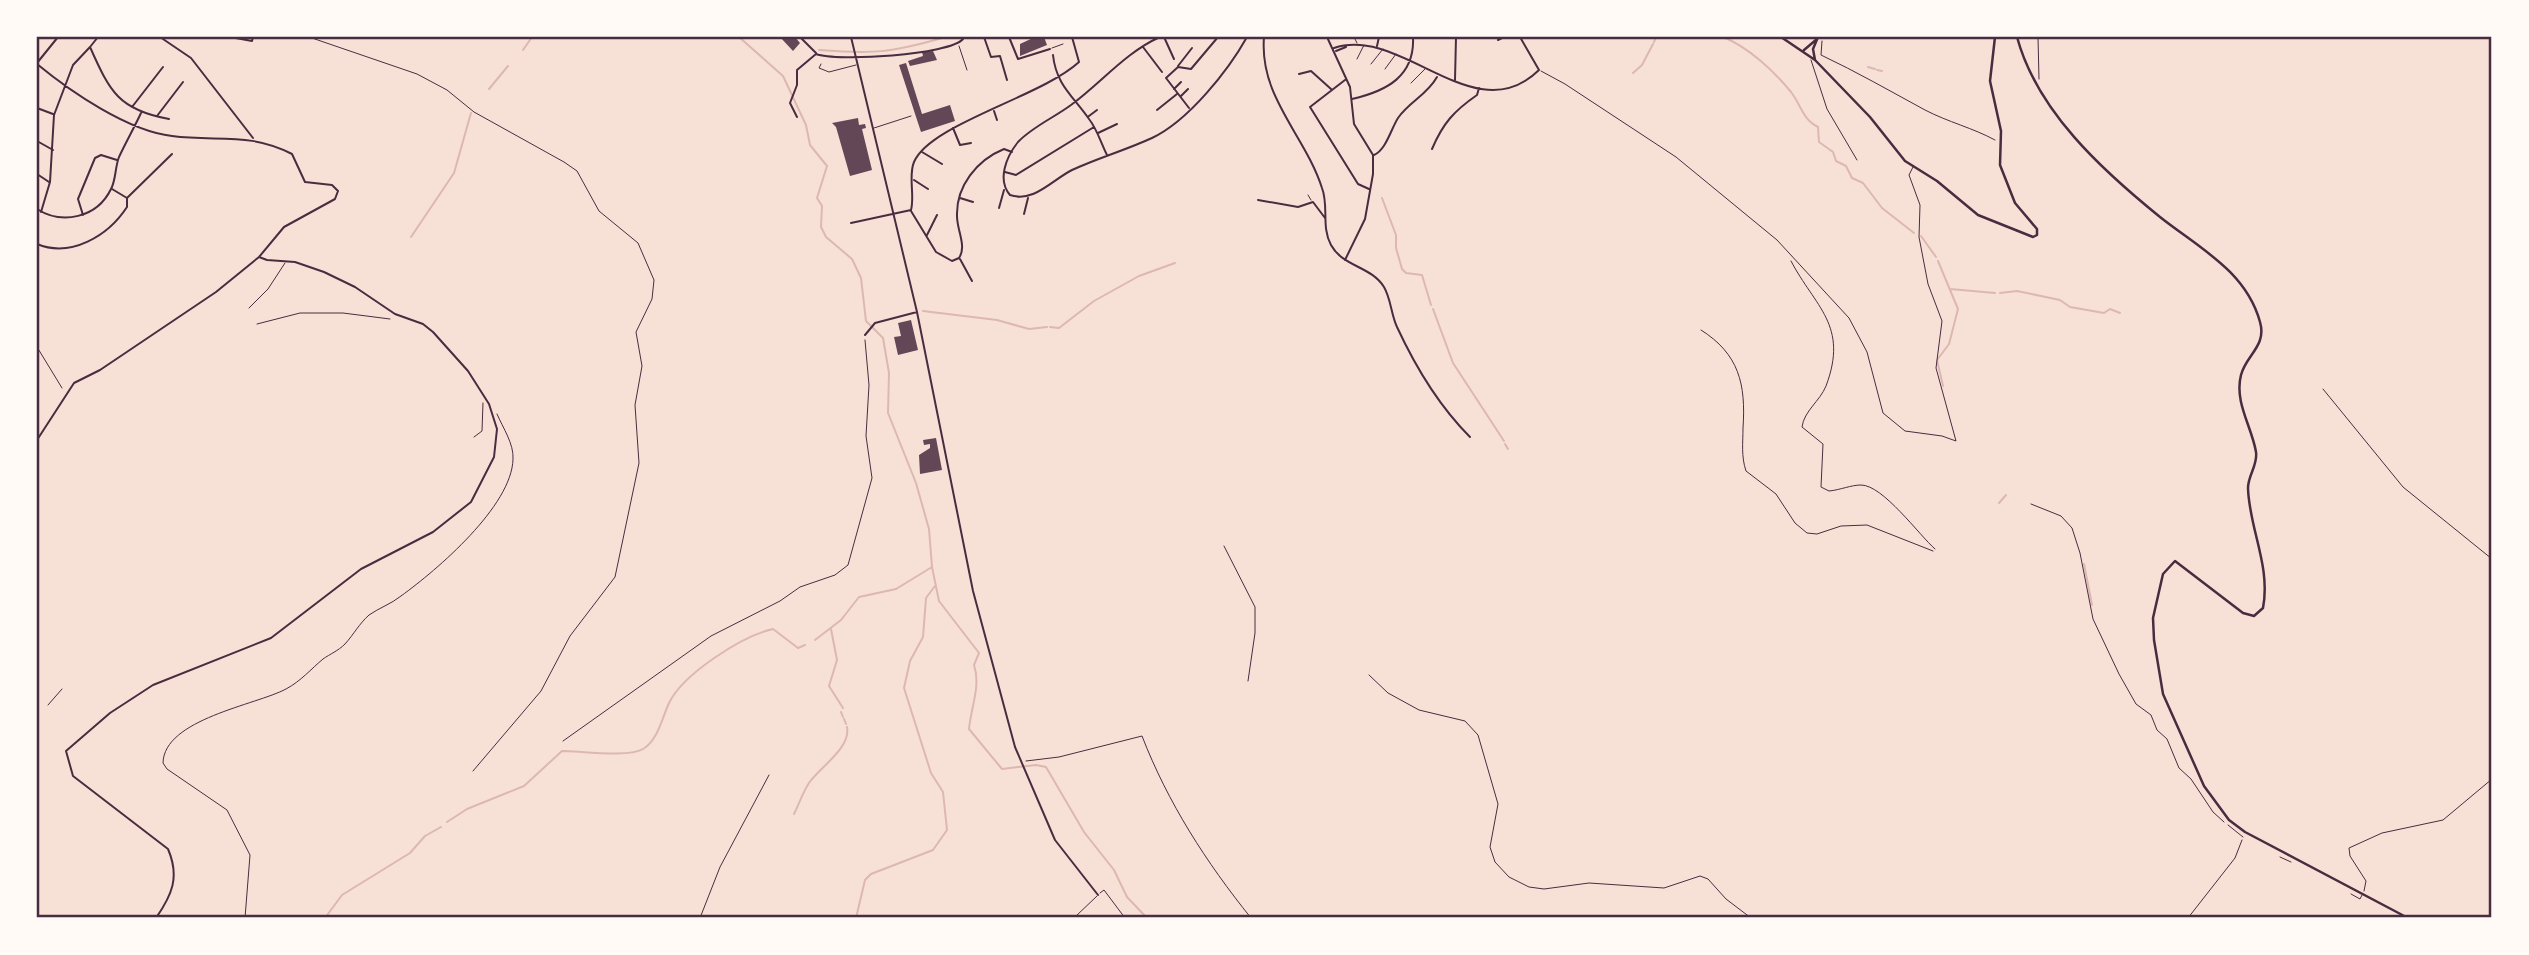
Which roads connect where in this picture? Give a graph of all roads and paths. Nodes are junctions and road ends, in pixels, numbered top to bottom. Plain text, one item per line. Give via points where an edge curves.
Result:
1 (58, 37) edge
2 (98, 37) edge
3 (160, 37) edge
4 (230, 37) edge
5 (253, 37) edge
6 (309, 37) edge
7 (800, 37) edge
8 (851, 37) edge
9 (936, 37) edge
10 (976, 37) edge
11 (984, 37) edge
12 (1009, 37) edge
13 (1072, 37) edge
14 (1162, 37) edge
15 (1218, 37) edge
16 (1247, 37) edge
17 (1264, 37) edge
18 (1327, 37) edge
19 (1354, 37) edge
20 (1379, 37) edge
21 (1413, 37) edge
22 (1456, 37) edge
23 (1504, 37) edge
24 (1520, 37) edge
25 (1781, 37) edge
26 (1995, 37) edge
27 (2017, 37) edge
28 (2038, 37) edge
29 (1817, 38) edge
30 (963, 39) junction
31 (1498, 40) dead end
32 (1822, 41) dead end
33 (958, 44) junction
34 (1063, 44) dead end
35 (1359, 45) junction
36 (1364, 45) junction
37 (1143, 46) junction
38 (1377, 46) junction
39 (90, 47) junction
40 (1814, 47) junction
41 (1192, 48) dead end
42 (1050, 49) joint
43 (1383, 49) junction
44 (1335, 50) junction
45 (1805, 51) junction
46 (816, 54) junction
47 (1396, 54) junction
48 (1053, 55) dead end
49 (856, 56) junction
50 (1174, 59) dead end
51 (1357, 59) dead end
52 (1814, 59) junction
53 (1411, 61) junction
54 (972, 62) dead end
55 (37, 64) edge
56 (821, 64) dead end
57 (858, 64) junction
58 (1371, 64) dead end
59 (966, 65) junction
60 (163, 67) dead end
61 (1178, 67) junction
62 (1385, 69) dead end
63 (1425, 69) junction
64 (1539, 70) junction
65 (967, 71) dead end
66 (1162, 72) dead end
67 (1299, 74) dead end
68 (1437, 76) junction
69 (1059, 79) junction
70 (1347, 79) junction
71 (1007, 80) dead end
72 (183, 82) dead end
73 (1181, 82) dead end
74 (1455, 82) junction
75 (2040, 82) dead end
76 (1411, 83) dead end
77 (63, 85) junction
78 (1479, 87) junction
79 (1174, 89) junction
80 (1188, 89) dead end
81 (1332, 90) junction
82 (1177, 94) junction
83 (1180, 97) junction
84 (1351, 99) junction
85 (1074, 103) junction
86 (37, 108) edge
87 (131, 108) junction
88 (1189, 109) junction
89 (994, 110) junction
90 (1097, 110) dead end
91 (1157, 110) dead end
92 (141, 113) junction
93 (54, 115) junction
94 (911, 116) dead end
95 (157, 117) junction
96 (797, 117) dead end
97 (1088, 117) junction
98 (169, 119) dead end
99 (997, 120) dead end
100 (1117, 124) dead end
101 (136, 126) junction
102 (953, 127) junction
103 (1094, 127) junction
104 (874, 128) junction
105 (1097, 134) junction
106 (254, 139) junction
107 (37, 141) edge
108 (2000, 142) junction
109 (971, 143) dead end
110 (1432, 149) dead end
111 (54, 151) junction
112 (921, 151) junction
113 (1012, 152) junction
114 (172, 154) dead end
115 (1373, 155) junction
116 (1107, 156) junction
117 (118, 160) junction
118 (1857, 160) dead end
119 (942, 164) dead end
120 (1913, 167) junction
121 (1004, 172) junction
122 (37, 174) edge
123 (913, 180) junction
124 (50, 182) junction
125 (111, 189) junction
126 (928, 189) dead end
127 (1004, 189) junction
128 (1370, 190) junction
129 (1308, 195) dead end
130 (1028, 197) junction
131 (127, 198) junction
132 (959, 198) junction
133 (1258, 200) dead end
134 (973, 202) dead end
135 (1312, 202) junction
136 (999, 208) dead end
137 (37, 209) edge
138 (911, 210) junction
139 (41, 212) junction
140 (894, 213) junction
141 (1024, 214) dead end
142 (83, 215) junction
143 (937, 215) dead end
144 (1325, 219) junction
145 (851, 223) dead end
146 (926, 236) junction
147 (37, 244) edge
148 (258, 257) junction
149 (959, 258) junction
150 (286, 261) junction
151 (1345, 261) junction
152 (1793, 265) dead end
153 (972, 281) dead end
154 (249, 308) dead end
155 (917, 312) junction
156 (390, 319) dead end
157 (257, 324) dead end
158 (1701, 330) dead end
159 (865, 335) joint
160 (37, 347) edge
161 (61, 388) dead end
162 (2322, 389) dead end
163 (482, 394) junction
164 (497, 414) dead end
165 (1470, 437) dead end
166 (474, 438) dead end
167 (37, 440) edge
168 (2031, 504) dead end
169 (1224, 546) dead end
170 (2492, 559) edge
171 (1369, 674) dead end
172 (1248, 681) dead end
173 (62, 689) dead end
174 (48, 705) dead end
175 (563, 741) dead end
176 (1021, 765) junction
177 (473, 771) dead end
178 (769, 775) dead end
179 (2492, 779) edge
180 (2363, 893) junction
181 (2351, 894) dead end
182 (1097, 895) junction
183 (1075, 917) edge
184 (156, 918) edge
185 (245, 918) edge
186 (700, 918) edge
187 (1125, 918) edge
188 (1251, 918) edge
189 (1751, 918) edge
190 (2188, 918) edge
191 (2408, 918) edge

1 - 55 street
2 - 39 street
3 - 106 street via 191,58
4 - 5 street via 252,41
6 - 177 path via 416,74 571,166 589,187 599,211 638,243 654,280 652,299 636,332 642,366 635,405 639,463 615,577 569,636 541,691
7 - 46 street
8 - 49 street
9 - 30 main road
10 - 30 main road
11 - 71 street via 992,57 999,56
12 - 42 street via 1018,59
13 - 69 street via 1079,62
14 - 37 street
14 - 50 street
15 - 61 street via 1191,69
16 - 88 street via 1233,61
17 - 144 street via 1273,95 1322,185
18 - 44 street
19 - 35 street
20 - 38 street
21 - 53 street
22 - 74 street
23 - 31 street
24 - 64 street
25 - 45 main road
26 - 108 main road via 1990,81
27 - 180 main road via 2034,83 2077,137 2153,211 2230,270 2254,307 2262,336 2244,367 2239,388 2257,457 2248,491 2263,563 2263,608 2254,615 2243,613 2180,562 2171,562 2163,574 2153,618 2159,676 2197,775 2229,820
28 - 75 path
29 - 40 main road
29 - 45 main road
30 - 33 street
32 - 108 path via 1821,55 1926,110
33 - 49 street via 878,58
33 - 59 path
34 - 42 street
35 - 36 street
35 - 44 street
36 - 38 street
36 - 51 street
37 - 66 street
37 - 85 street
38 - 43 street
39 - 77 street
39 - 87 street via 117,97
40 - 45 main road
40 - 52 main road
41 - 61 street
43 - 47 street
43 - 58 street
44 - 70 street
45 - 52 main road
46 - 49 street
46 - 96 street via 797,70 790,103
47 - 53 street
47 - 62 street
48 - 69 street
49 - 57 street
52 - 118 street via 1827,109
52 - 120 main road
53 - 63 street
53 - 84 street via 1405,72 1382,89
54 - 59 path
55 - 77 street
56 - 57 street via 819,68 829,72
57 - 104 street
59 - 65 path
60 - 87 street
61 - 79 street via 1166,78
63 - 68 street
63 - 76 street
64 - 78 street via 1516,87
64 - 120 street via 1676,157 1795,257 1849,318 1867,352 1878,402 1890,420 1905,431 1956,441 1936,368 1942,321 1928,284 1919,237 1920,205 1909,175
67 - 81 street via 1311,71
68 - 74 street
68 - 115 street via 1430,90 1402,113 1381,150
69 - 85 street
69 - 89 street
70 - 81 street
70 - 84 street
72 - 95 street
73 - 79 street
74 - 78 street
77 - 93 street
77 - 101 street
78 - 110 street via 1477,95 1444,122
79 - 82 street
80 - 83 street
81 - 128 street via 1310,107 1360,186
82 - 83 street
82 - 91 street
83 - 88 street
84 - 115 street via 1354,124
85 - 97 street
85 - 113 street via 1020,141
86 - 93 street
87 - 92 street
88 - 116 street via 1155,137
89 - 99 street
89 - 102 street
90 - 97 street
92 - 95 street
92 - 101 street
93 - 111 street
94 - 104 street
95 - 98 street
97 - 103 street
100 - 105 street
101 - 106 street via 174,137
101 - 117 street
102 - 109 street via 960,145
102 - 112 street
103 - 105 street
103 - 121 street via 1016,175
104 - 140 street
105 - 116 street
106 - 148 street via 292,154 305,182 332,185 338,191 335,199 284,227
107 - 111 street
108 - 120 main road via 2003,174 2015,204 2037,229 2035,236 1978,215
111 - 124 street
112 - 119 street
112 - 123 street via 913,164
113 - 121 street
113 - 132 street via 1004,149 976,167
114 - 131 street
115 - 128 street
116 - 130 street
117 - 125 street
117 - 142 street via 101,155 95,159 78,199
121 - 127 street
122 - 124 street
123 - 126 street
123 - 138 street
124 - 139 street
125 - 131 street
125 - 142 street
127 - 130 street via 1018,198
127 - 136 street
128 - 151 street via 1362,227
129 - 135 street
130 - 141 street
131 - 147 street via 120,217 95,239 56,248
132 - 134 street
132 - 149 street via 956,215 963,248
133 - 135 street via 1296,206
135 - 144 street
137 - 139 street
138 - 140 street
138 - 146 street
139 - 142 street via 60,219
140 - 145 street
140 - 155 street
143 - 146 street
144 - 151 street via 1329,242
146 - 149 street via 944,259
148 - 150 street
148 - 167 street via 208,298 75,383
149 - 153 street
150 - 154 street
150 - 163 street via 324,272 394,314 423,324 468,371
151 - 165 street via 1370,273 1382,285 1424,380
152 - 158 path via 1823,308 1832,334 1828,381 1802,427 1823,444 1821,487 1829,491 1871,487 1913,524 1934,550 1867,525 1841,526 1817,534 1807,533 1795,523 1776,494 1746,471 1738,374 1728,351
155 - 159 street via 874,323
155 - 176 street via 973,591
156 - 157 path via 300,313
159 - 175 path via 869,385 866,436 872,478 848,565 711,636
160 - 161 path
162 - 170 path via 2403,487
163 - 166 path via 482,431
163 - 184 street via 497,429 494,457 481,487 460,514 360,569 271,638 143,691 66,751 72,776 168,849 176,881
164 - 185 path via 513,458 508,484 499,503 432,573 370,614 346,643 299,681 221,710 175,739 166,750 163,762 167,769 227,810 250,855
168 - 190 path via 2061,516 2072,528 2093,619 2116,668 2136,704 2151,715 2167,739 2179,768 2213,812 2243,839 2235,858
169 - 172 path via 1255,607
171 - 189 path via 1388,693 1419,709 1465,721 1478,736 1498,804 1490,846 1495,862 1509,877 1544,889 1589,883 1664,888 1700,876
173 - 174 path
176 - 182 street via 1047,824
176 - 188 path via 1142,736 1192,839
178 - 186 path via 720,867
179 - 180 street via 2443,820 2382,833 2349,848 2366,881
180 - 181 street via 2360,899
180 - 191 main road
182 - 183 street
182 - 187 street via 1104,890

